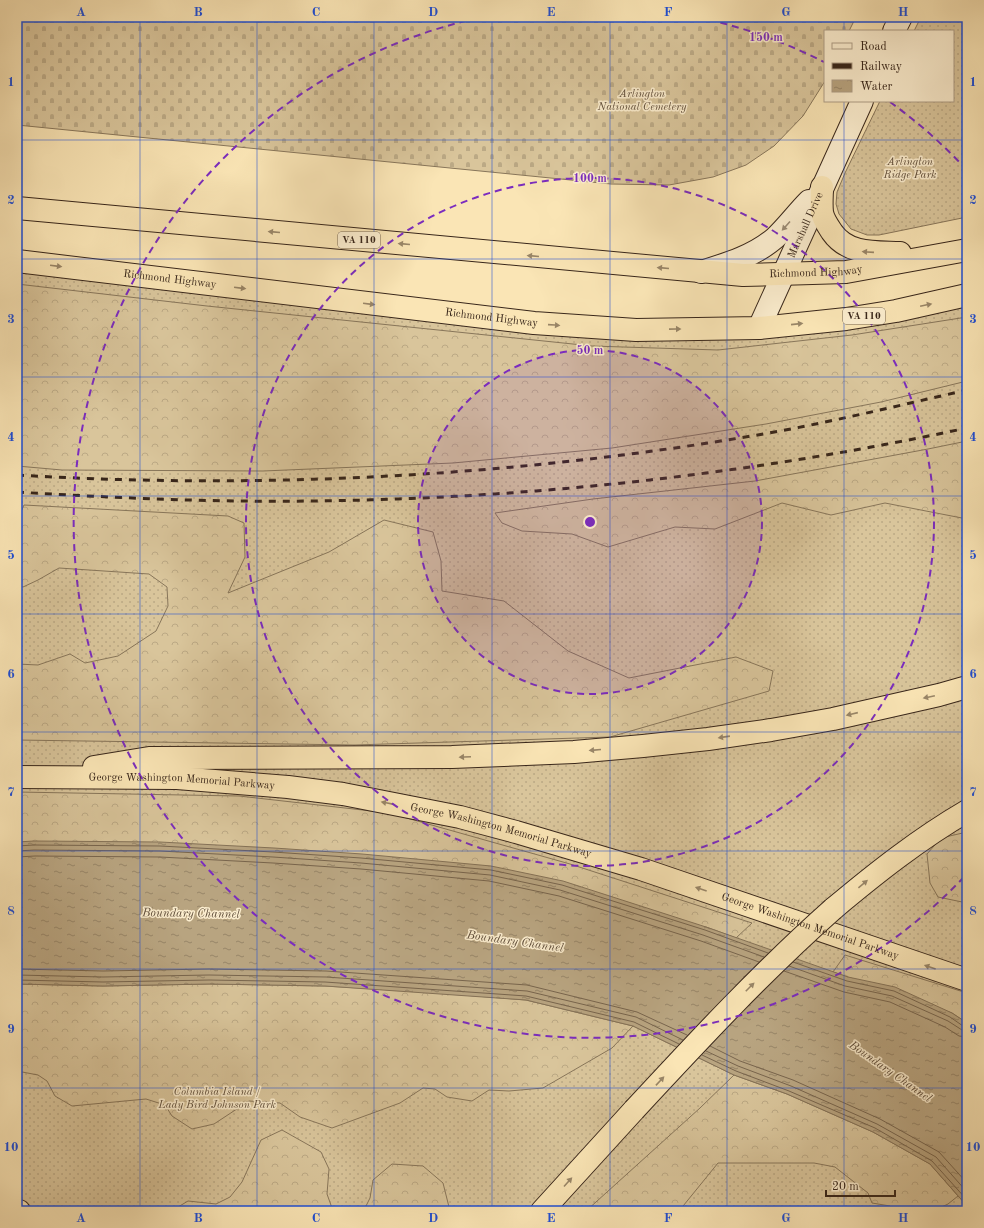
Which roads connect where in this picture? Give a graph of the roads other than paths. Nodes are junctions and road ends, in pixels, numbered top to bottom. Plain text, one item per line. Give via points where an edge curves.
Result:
1 (901, 17) edge
2 (894, 30) edge
3 (862, 102) edge
4 (822, 187) junction
5 (17, 208) edge
6 (958, 252) edge
7 (17, 261) edge
8 (702, 272) junction
9 (783, 275) junction
10 (967, 295) edge
11 (759, 328) junction
12 (967, 687) edge
13 (26, 777) edge
14 (967, 811) edge
15 (967, 980) edge
16 (542, 1211) edge

1 - 2 street
3 - 4 street, Marshall Drive
6 -> 4 highway via 864,252 848,246 834,234 824,219
4 -> 8 street, Marshall Drive via 785,228 761,248 727,264
4 - 9 street, Marshall Drive
8 -> 5 highway, Richmond Highway / VA 110
6 - 9 highway, Richmond Highway / VA 110 via 846,272
7 -> 11 highway, Richmond Highway / VA 110 via 534,323 636,330
8 - 9 highway, Richmond Highway / VA 110
9 - 11 street, Marshall Drive
11 -> 10 highway, Richmond Highway / VA 110 via 854,318
12 -> 13 highway via 833,719 708,739 643,746 452,758 149,758
15 -> 13 highway, George Washington Memorial Parkway via 641,869 460,817 288,786 177,778
16 -> 14 highway, bridge via 720,1018 783,955 890,862 918,841

